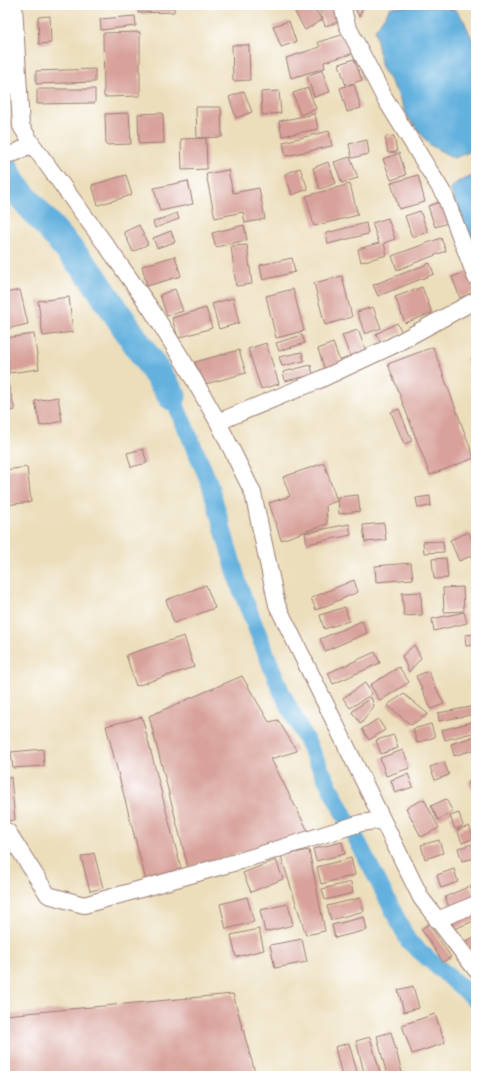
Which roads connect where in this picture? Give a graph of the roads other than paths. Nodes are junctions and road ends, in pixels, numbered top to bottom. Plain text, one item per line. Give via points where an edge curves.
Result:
1 (14, 5) edge
2 (342, 5) edge
3 (32, 144) junction
4 (10, 154) edge
5 (476, 278) edge
6 (476, 300) edge
7 (218, 422) junction
8 (382, 820) junction
9 (5, 830) edge
10 (476, 904) edge
11 (437, 920) junction
12 (476, 970) edge

1 - 3 street via 21,126
2 - 5 street via 347,25 384,96 444,196
3 - 4 street
3 - 7 street via 151,309
6 - 7 street via 392,346 317,381
7 - 8 street via 253,493 277,605
8 - 9 street via 341,828 240,862 84,906 48,895
8 - 11 street via 421,898
10 - 11 street
11 - 12 street

